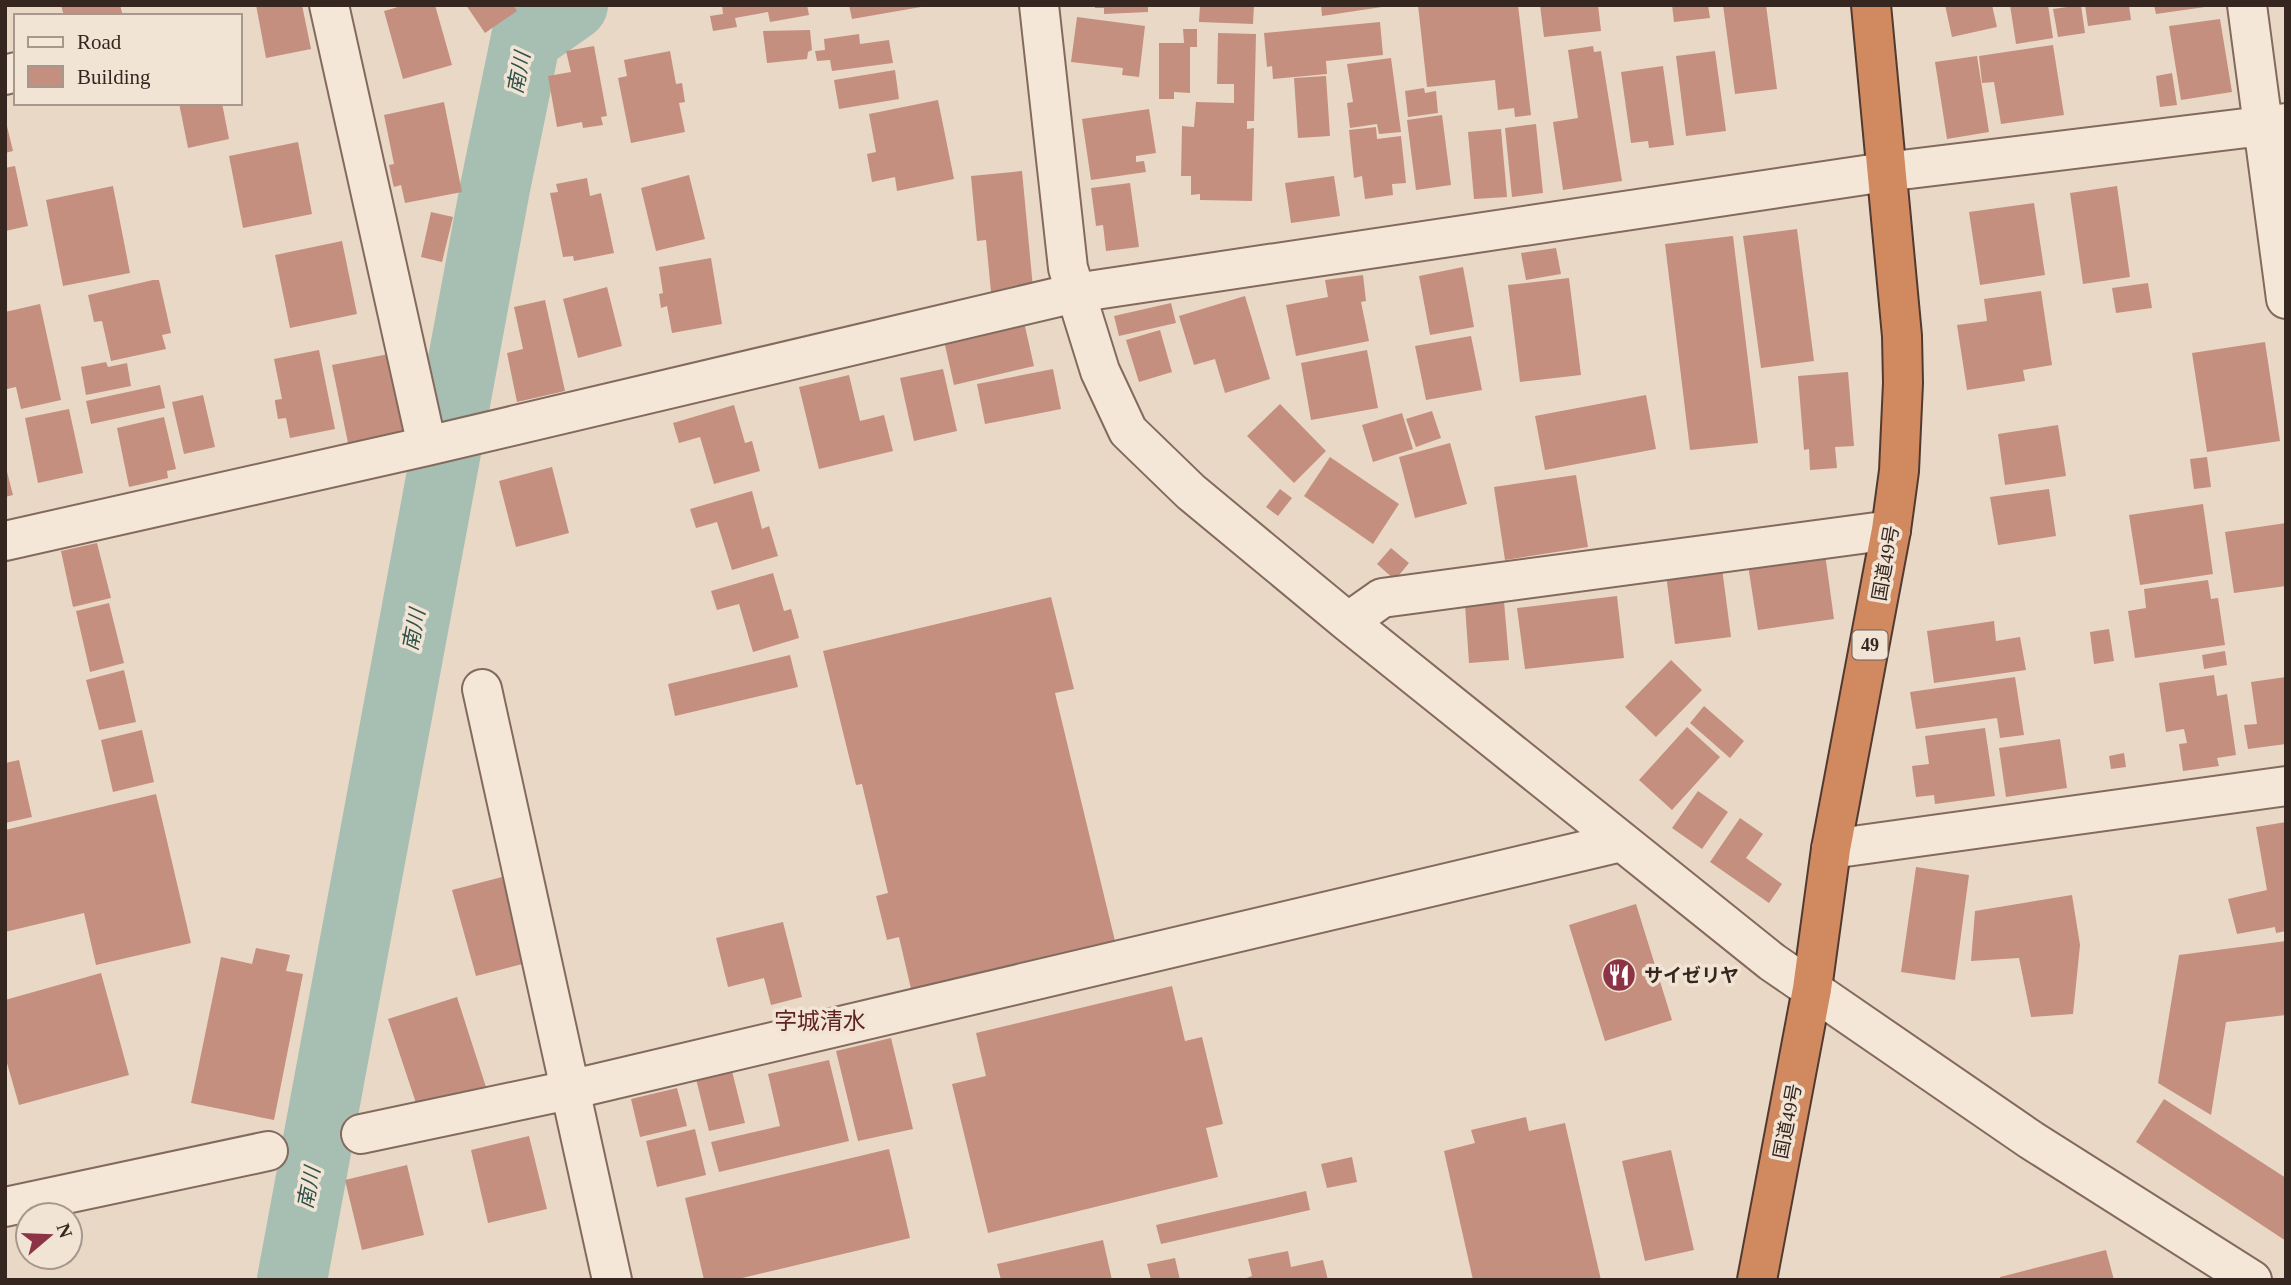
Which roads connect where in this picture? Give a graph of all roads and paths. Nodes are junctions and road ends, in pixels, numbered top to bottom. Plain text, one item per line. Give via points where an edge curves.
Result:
1 (330, 5) edge
2 (1039, 5) edge
3 (1871, 5) edge
4 (2247, 5) edge
5 (2274, 124) edge
6 (1885, 172) junction
7 (1075, 293) junction
8 (2286, 299) edge
9 (427, 446) junction
10 (1891, 530) junction
11 (5, 541) edge
12 (1348, 622) junction
13 (482, 689) dead end
14 (2286, 786) edge
15 (1621, 842) junction
16 (1831, 849) junction
17 (1812, 989) junction
18 (569, 1090) junction
19 (361, 1134) dead end
20 (268, 1151) dead end
21 (5, 1207) edge
22 (612, 1280) edge
23 (1757, 1280) edge
24 (2252, 1280) edge

1 - 9 street
2 - 7 street
3 - 6 highway, 国道49号 / 49
4 - 5 street
5 - 6 street
5 - 8 street
6 - 7 street
6 - 10 highway, 国道49号 / 49 via 1903,383
7 - 9 street
7 - 12 street via 1100,370 1128,431 1191,492
9 - 11 street
10 - 12 street via 1382,598
10 - 16 highway, 国道49号 / 49
12 - 15 street
13 - 18 street
14 - 16 street
15 - 17 street
15 - 18 street
16 - 17 highway, 国道49号 / 49
17 - 23 highway, 国道49号 / 49
17 - 24 street via 2031,1140
18 - 19 street
18 - 22 street
20 - 21 street

